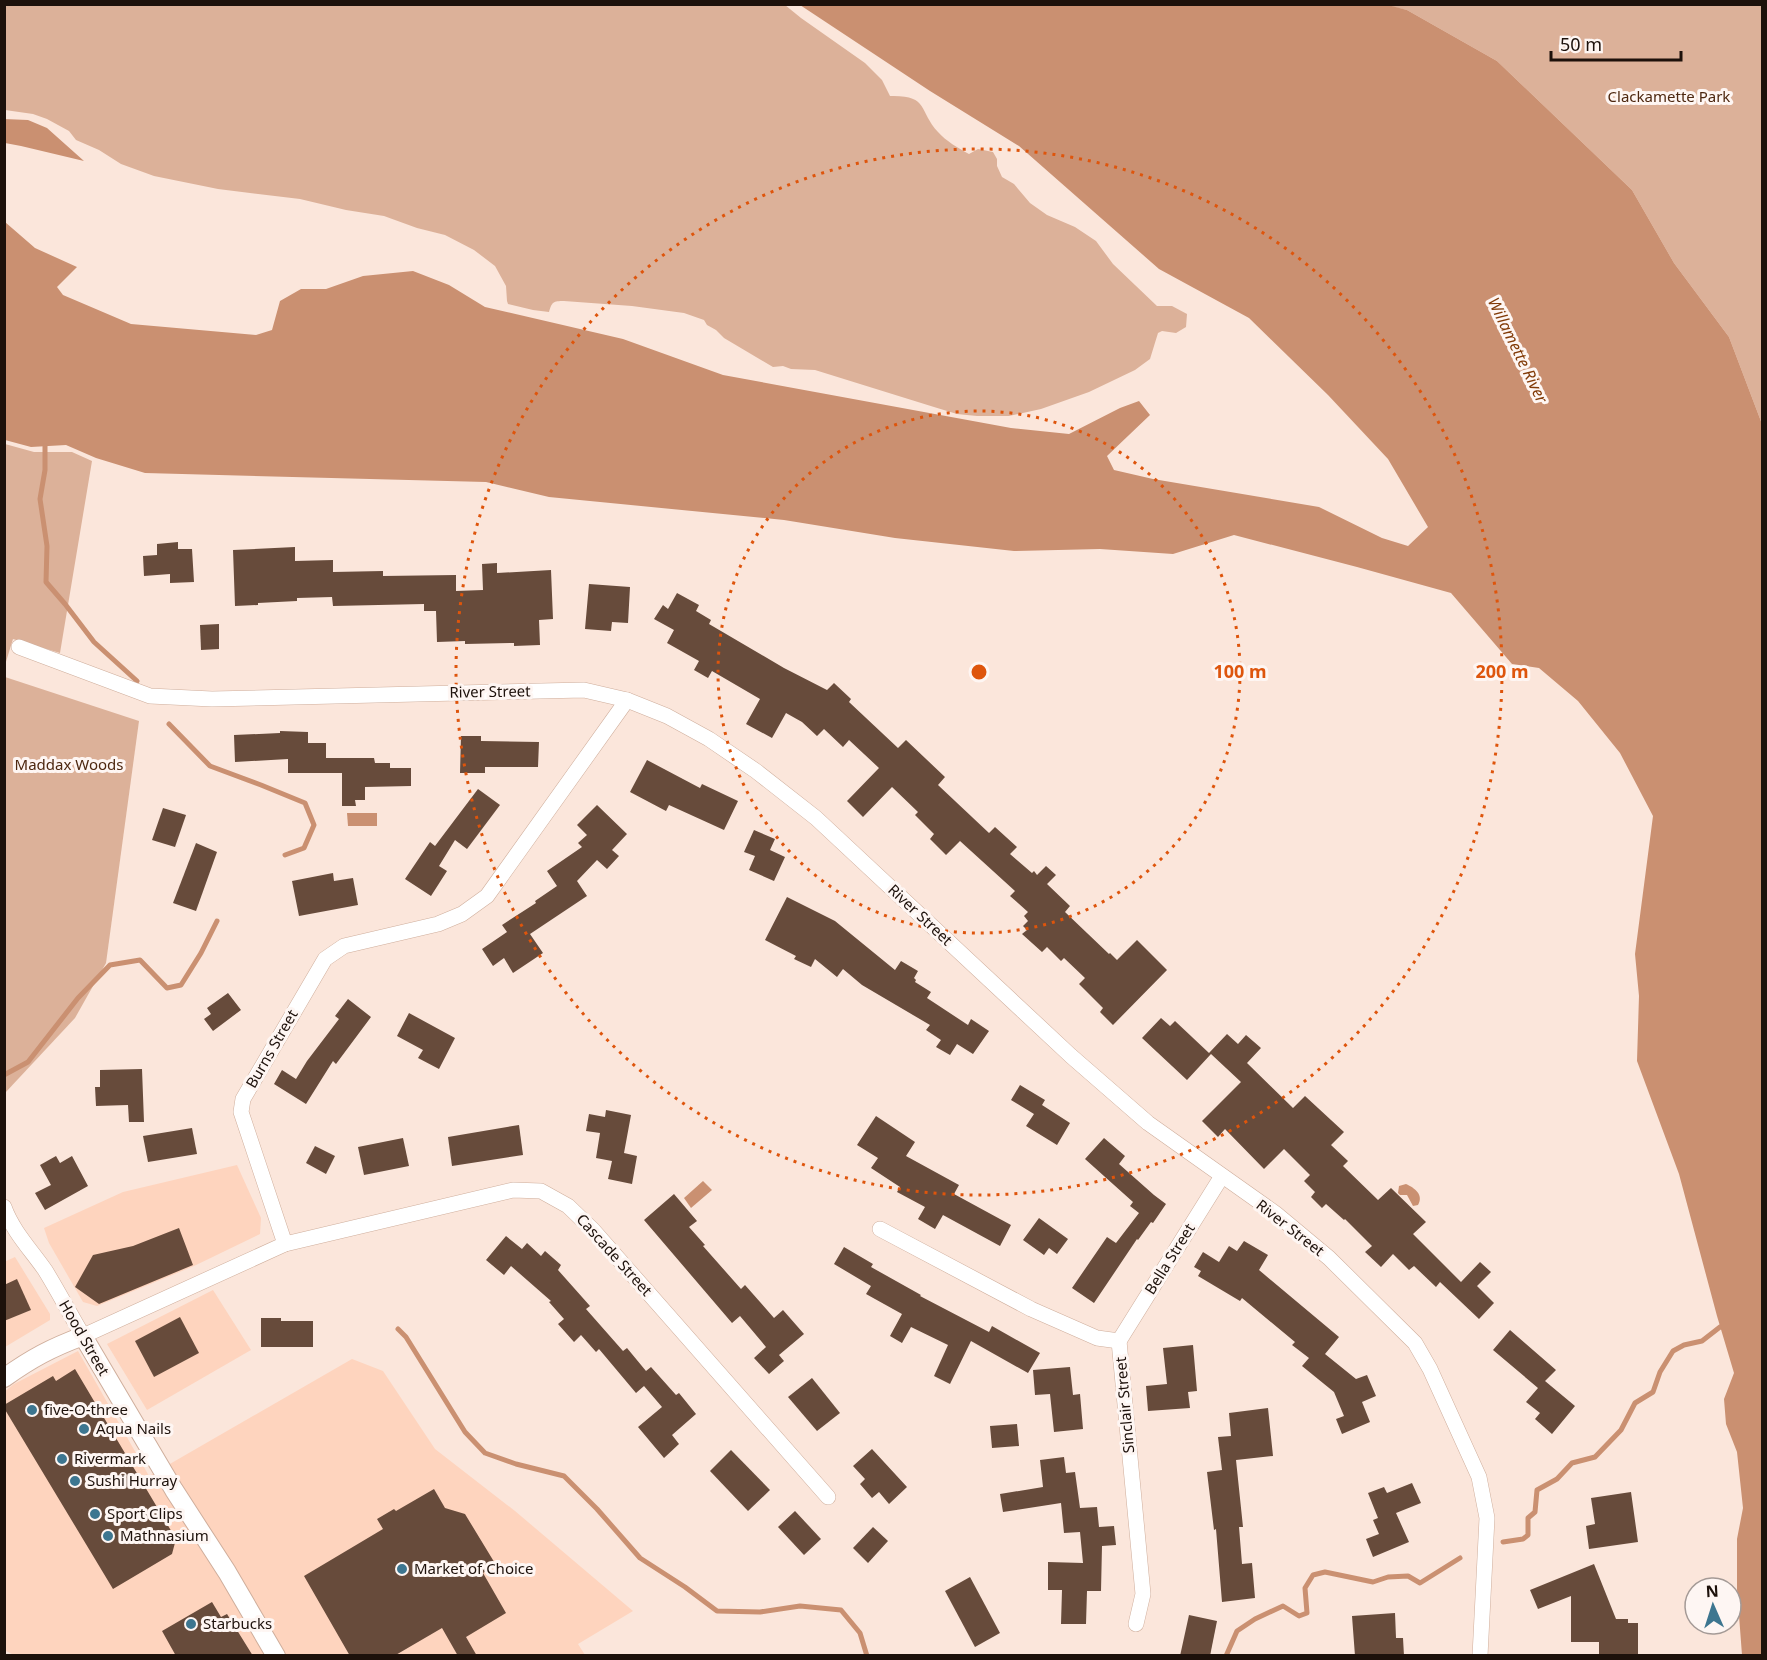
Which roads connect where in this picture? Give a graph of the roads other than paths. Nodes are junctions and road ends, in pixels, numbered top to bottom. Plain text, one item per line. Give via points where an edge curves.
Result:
1 (19, 647) dead end
2 (627, 700) junction
3 (1222, 1176) junction
4 (4, 1207) edge
5 (880, 1229) dead end
6 (285, 1244) junction
7 (82, 1336) junction
8 (1119, 1341) junction
9 (4, 1378) edge
10 (828, 1497) dead end
11 (1136, 1624) dead end
12 (276, 1656) edge
13 (1480, 1656) edge

1 - 2 street, River Street via 150,696 212,699 584,690
2 - 3 street, River Street via 710,739 816,818 1071,1056 1148,1123
2 - 6 street, Burns Street via 487,896 462,914 438,924 344,946 325,959 243,1099 241,1112
3 - 8 street, Bella Street
3 - 13 street, River Street via 1329,1258 1415,1343 1430,1369 1479,1477 1487,1518
4 - 7 street, Hood Street
5 - 8 street, Sinclair Street via 1031,1309 1097,1338
6 - 7 street
6 - 10 street, Cascade Street via 513,1190 540,1191 568,1206 593,1230
7 - 9 street via 44,1351
7 - 12 street, Hood Street
8 - 11 street, Sinclair Street via 1143,1594

